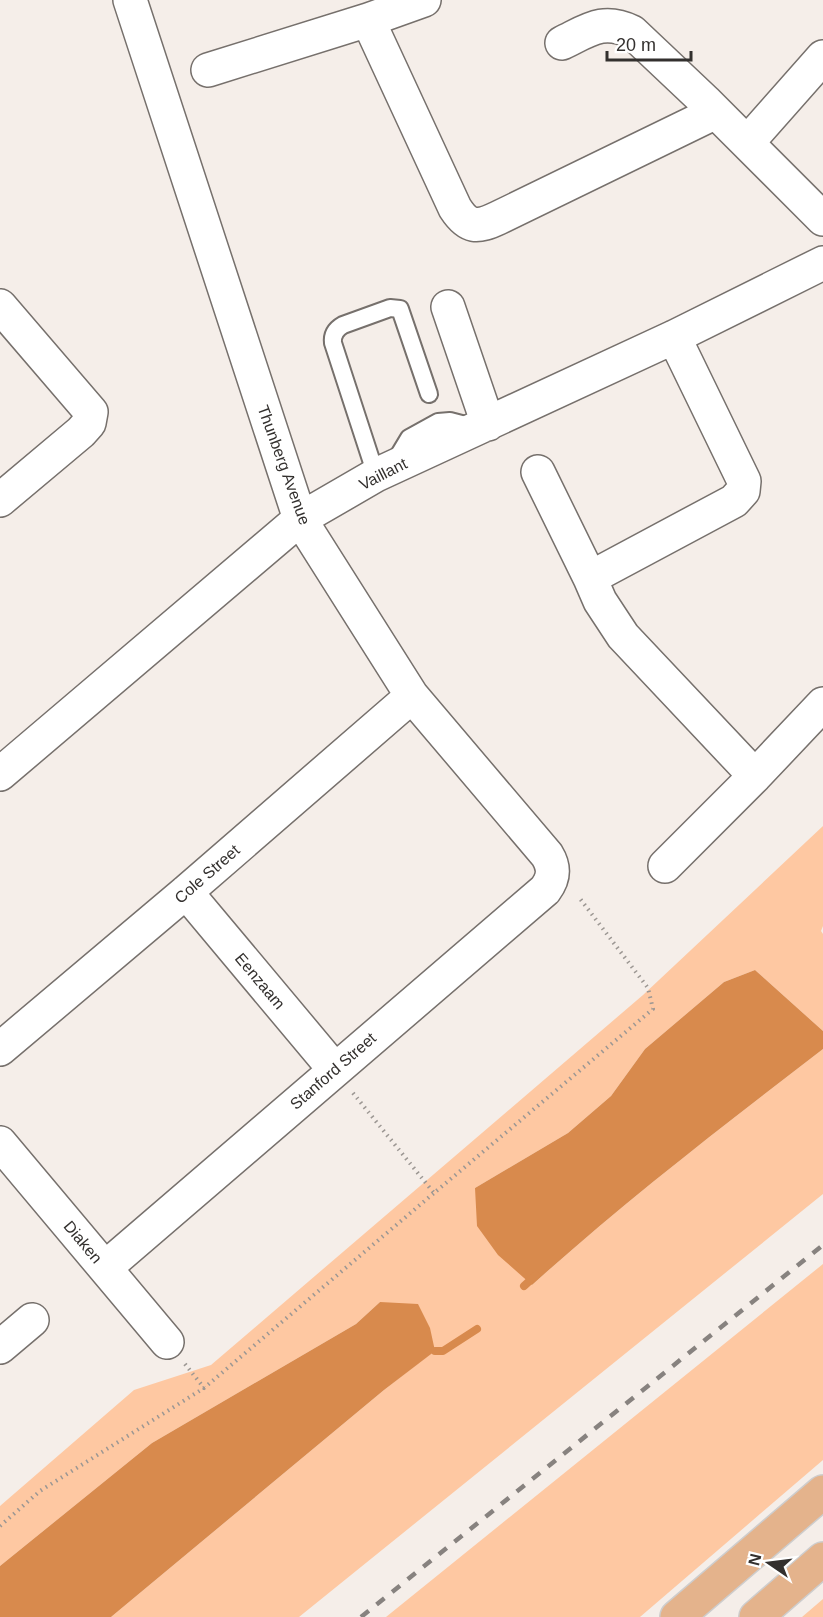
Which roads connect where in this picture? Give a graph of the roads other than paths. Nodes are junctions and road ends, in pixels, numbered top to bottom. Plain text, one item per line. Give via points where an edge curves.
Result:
1 (130, 0) edge
2 (424, 0) edge
3 (368, 20) junction
4 (562, 43) dead end
5 (823, 57) edge
6 (208, 70) dead end
7 (716, 112) junction
8 (747, 142) junction
9 (823, 219) edge
10 (823, 263) edge
11 (0, 306) edge
12 (448, 307) dead end
13 (674, 337) junction
14 (429, 394) dead end
15 (483, 426) junction
16 (384, 472) junction
17 (538, 472) dead end
18 (0, 500) edge
19 (300, 519) junction
20 (590, 578) junction
21 (412, 696) junction
22 (823, 704) edge
23 (0, 774) edge
24 (755, 776) junction
25 (552, 866) joint
26 (665, 866) dead end
27 (186, 892) junction
28 (0, 1049) edge
29 (335, 1070) junction
30 (0, 1143) edge
31 (105, 1268) junction
32 (32, 1320) dead end
33 (167, 1342) road end
34 (0, 1347) edge
35 (823, 1492) edge
36 (823, 1559) edge
37 (677, 1617) edge
38 (756, 1617) edge

1 - 19 street, Thunberg Avenue
2 - 3 street
3 - 6 street
3 - 7 street via 455,208 466,222 475,225 484,225
4 - 7 street via 596,26 620,26 633,32
5 - 8 street
7 - 8 street
8 - 9 street
10 - 13 street, Vaillant
11 - 18 street via 91,412 89,423
12 - 15 street
13 - 15 street, Vaillant
13 - 20 street via 744,482 743,491 734,501
14 - 16 lane via 400,309 390,308 338,327 333,343
15 - 16 street, Vaillant
16 - 19 street, Vaillant
17 - 20 street
19 - 21 street, Thunberg Avenue
19 - 23 street, Vaillant
20 - 24 street via 622,636
21 - 25 street, Thunberg Avenue via 547,855
21 - 27 street, Cole Street
22 - 24 street
24 - 26 street
25 - 29 street, Stanford Street via 553,877 545,890
27 - 28 street, Cole Street
27 - 29 street, Eenzaam
29 - 31 street, Stanford Street
30 - 31 street, Diaken
31 - 33 street, Diaken
32 - 34 street
35 - 37 main road
36 - 38 main road

